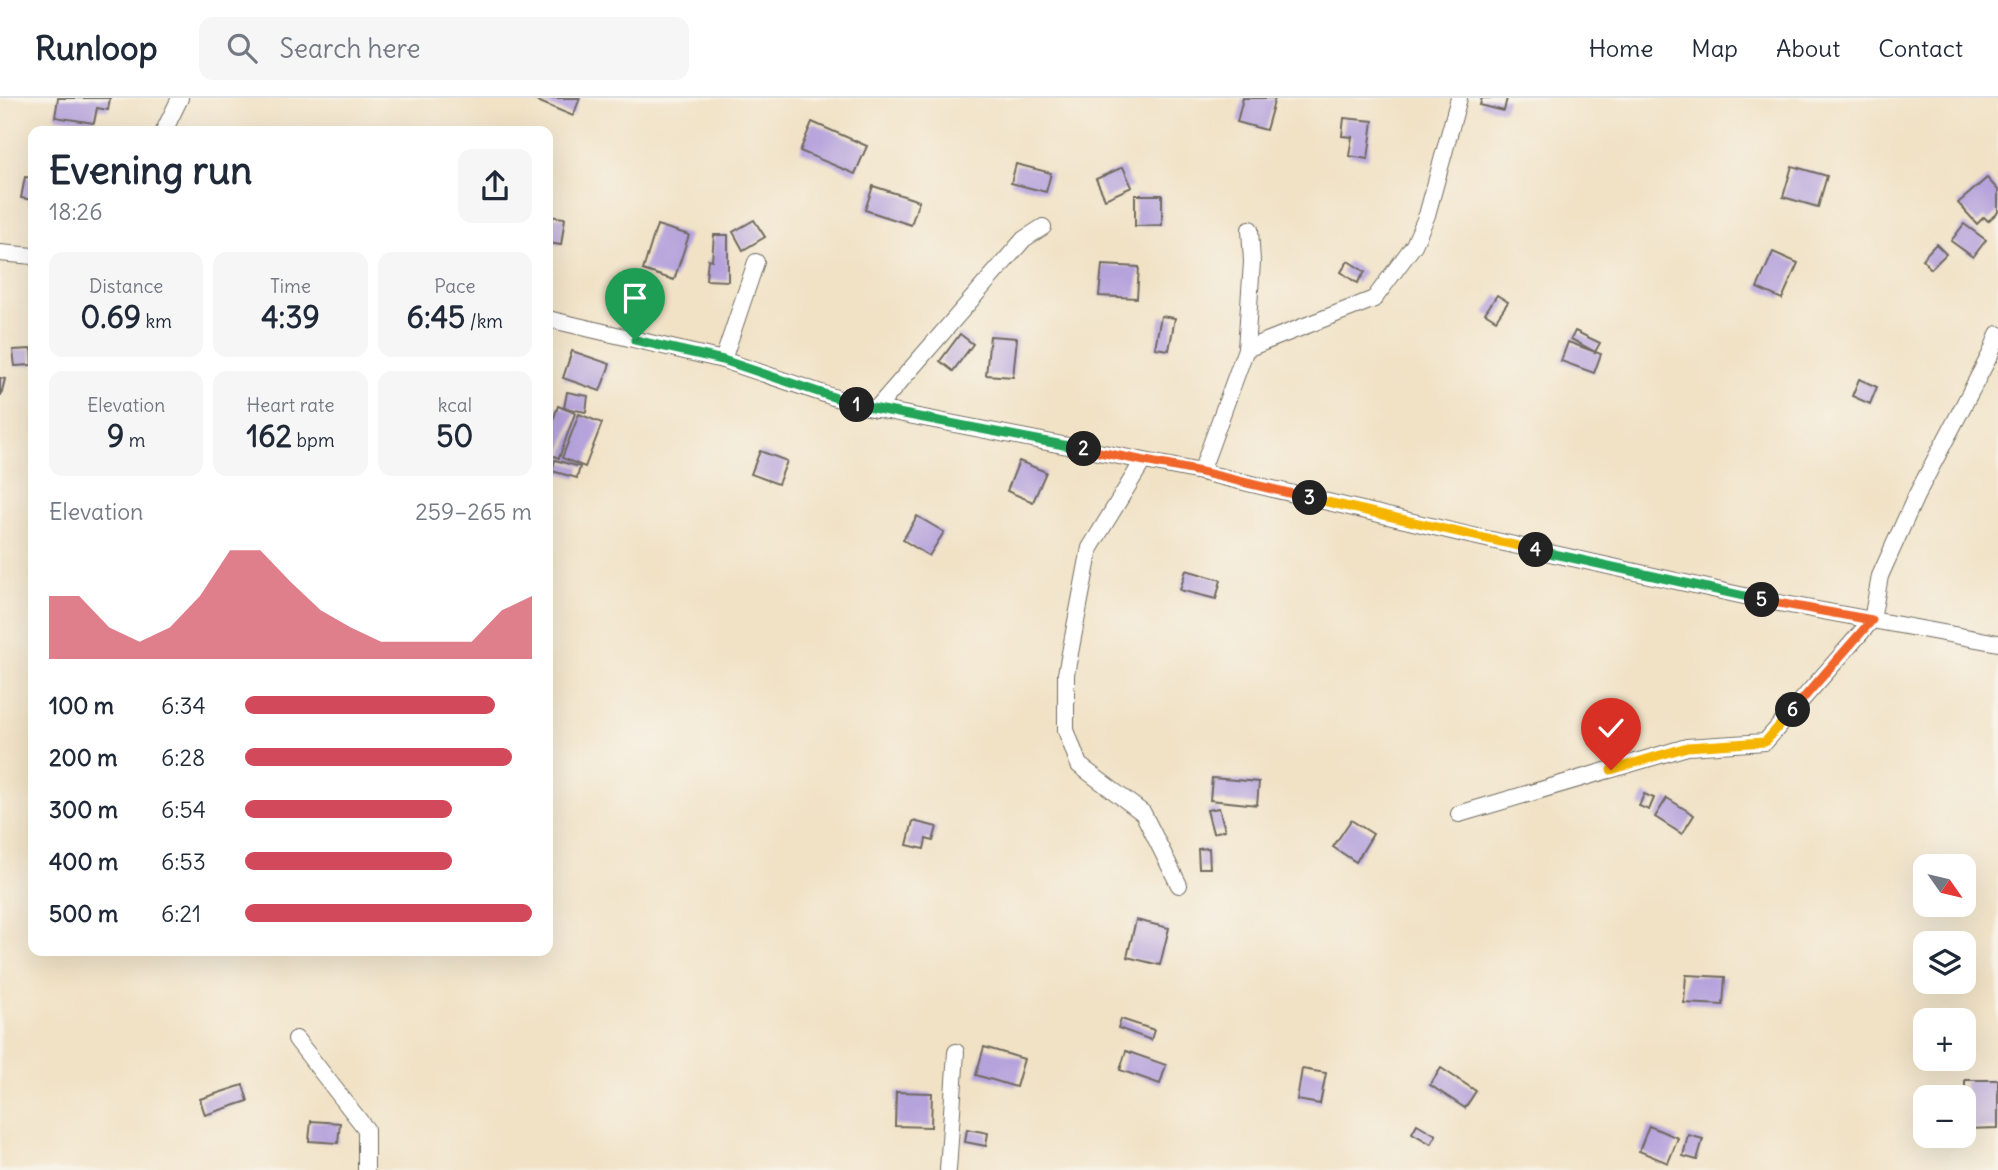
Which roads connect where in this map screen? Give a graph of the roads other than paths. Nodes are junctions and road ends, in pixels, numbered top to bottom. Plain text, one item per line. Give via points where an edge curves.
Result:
1 (180, 98) edge
2 (1459, 98) edge
3 (166, 126) edge
4 (1043, 227) dead end
5 (1250, 229) dead end
6 (0, 253) edge
7 (28, 256) edge
8 (757, 262) dead end
9 (553, 320) edge
10 (1998, 334) edge
11 (1246, 349) junction
12 (723, 360) junction
13 (876, 409) junction
14 (1143, 461) junction
15 (1201, 472) junction
16 (1872, 620) junction
17 (1998, 643) edge
18 (1459, 814) dead end
19 (1179, 885) dead end
20 (296, 1039) dead end
21 (956, 1052) dead end
22 (366, 1170) edge
23 (948, 1170) edge

1 - 3 street
2 - 11 street via 1427,215 1414,245 1374,299
4 - 13 street via 1024,239
5 - 11 street
6 - 7 street
8 - 12 street
9 - 12 street
10 - 16 street via 1880,576
11 - 15 street
12 - 13 street
13 - 14 street
14 - 15 street
14 - 19 street via 1090,548 1066,674 1066,730 1079,765 1143,813
15 - 16 street via 1762,600
16 - 17 street
16 - 18 street via 1765,742 1687,747
20 - 22 street via 366,1129
21 - 23 street

